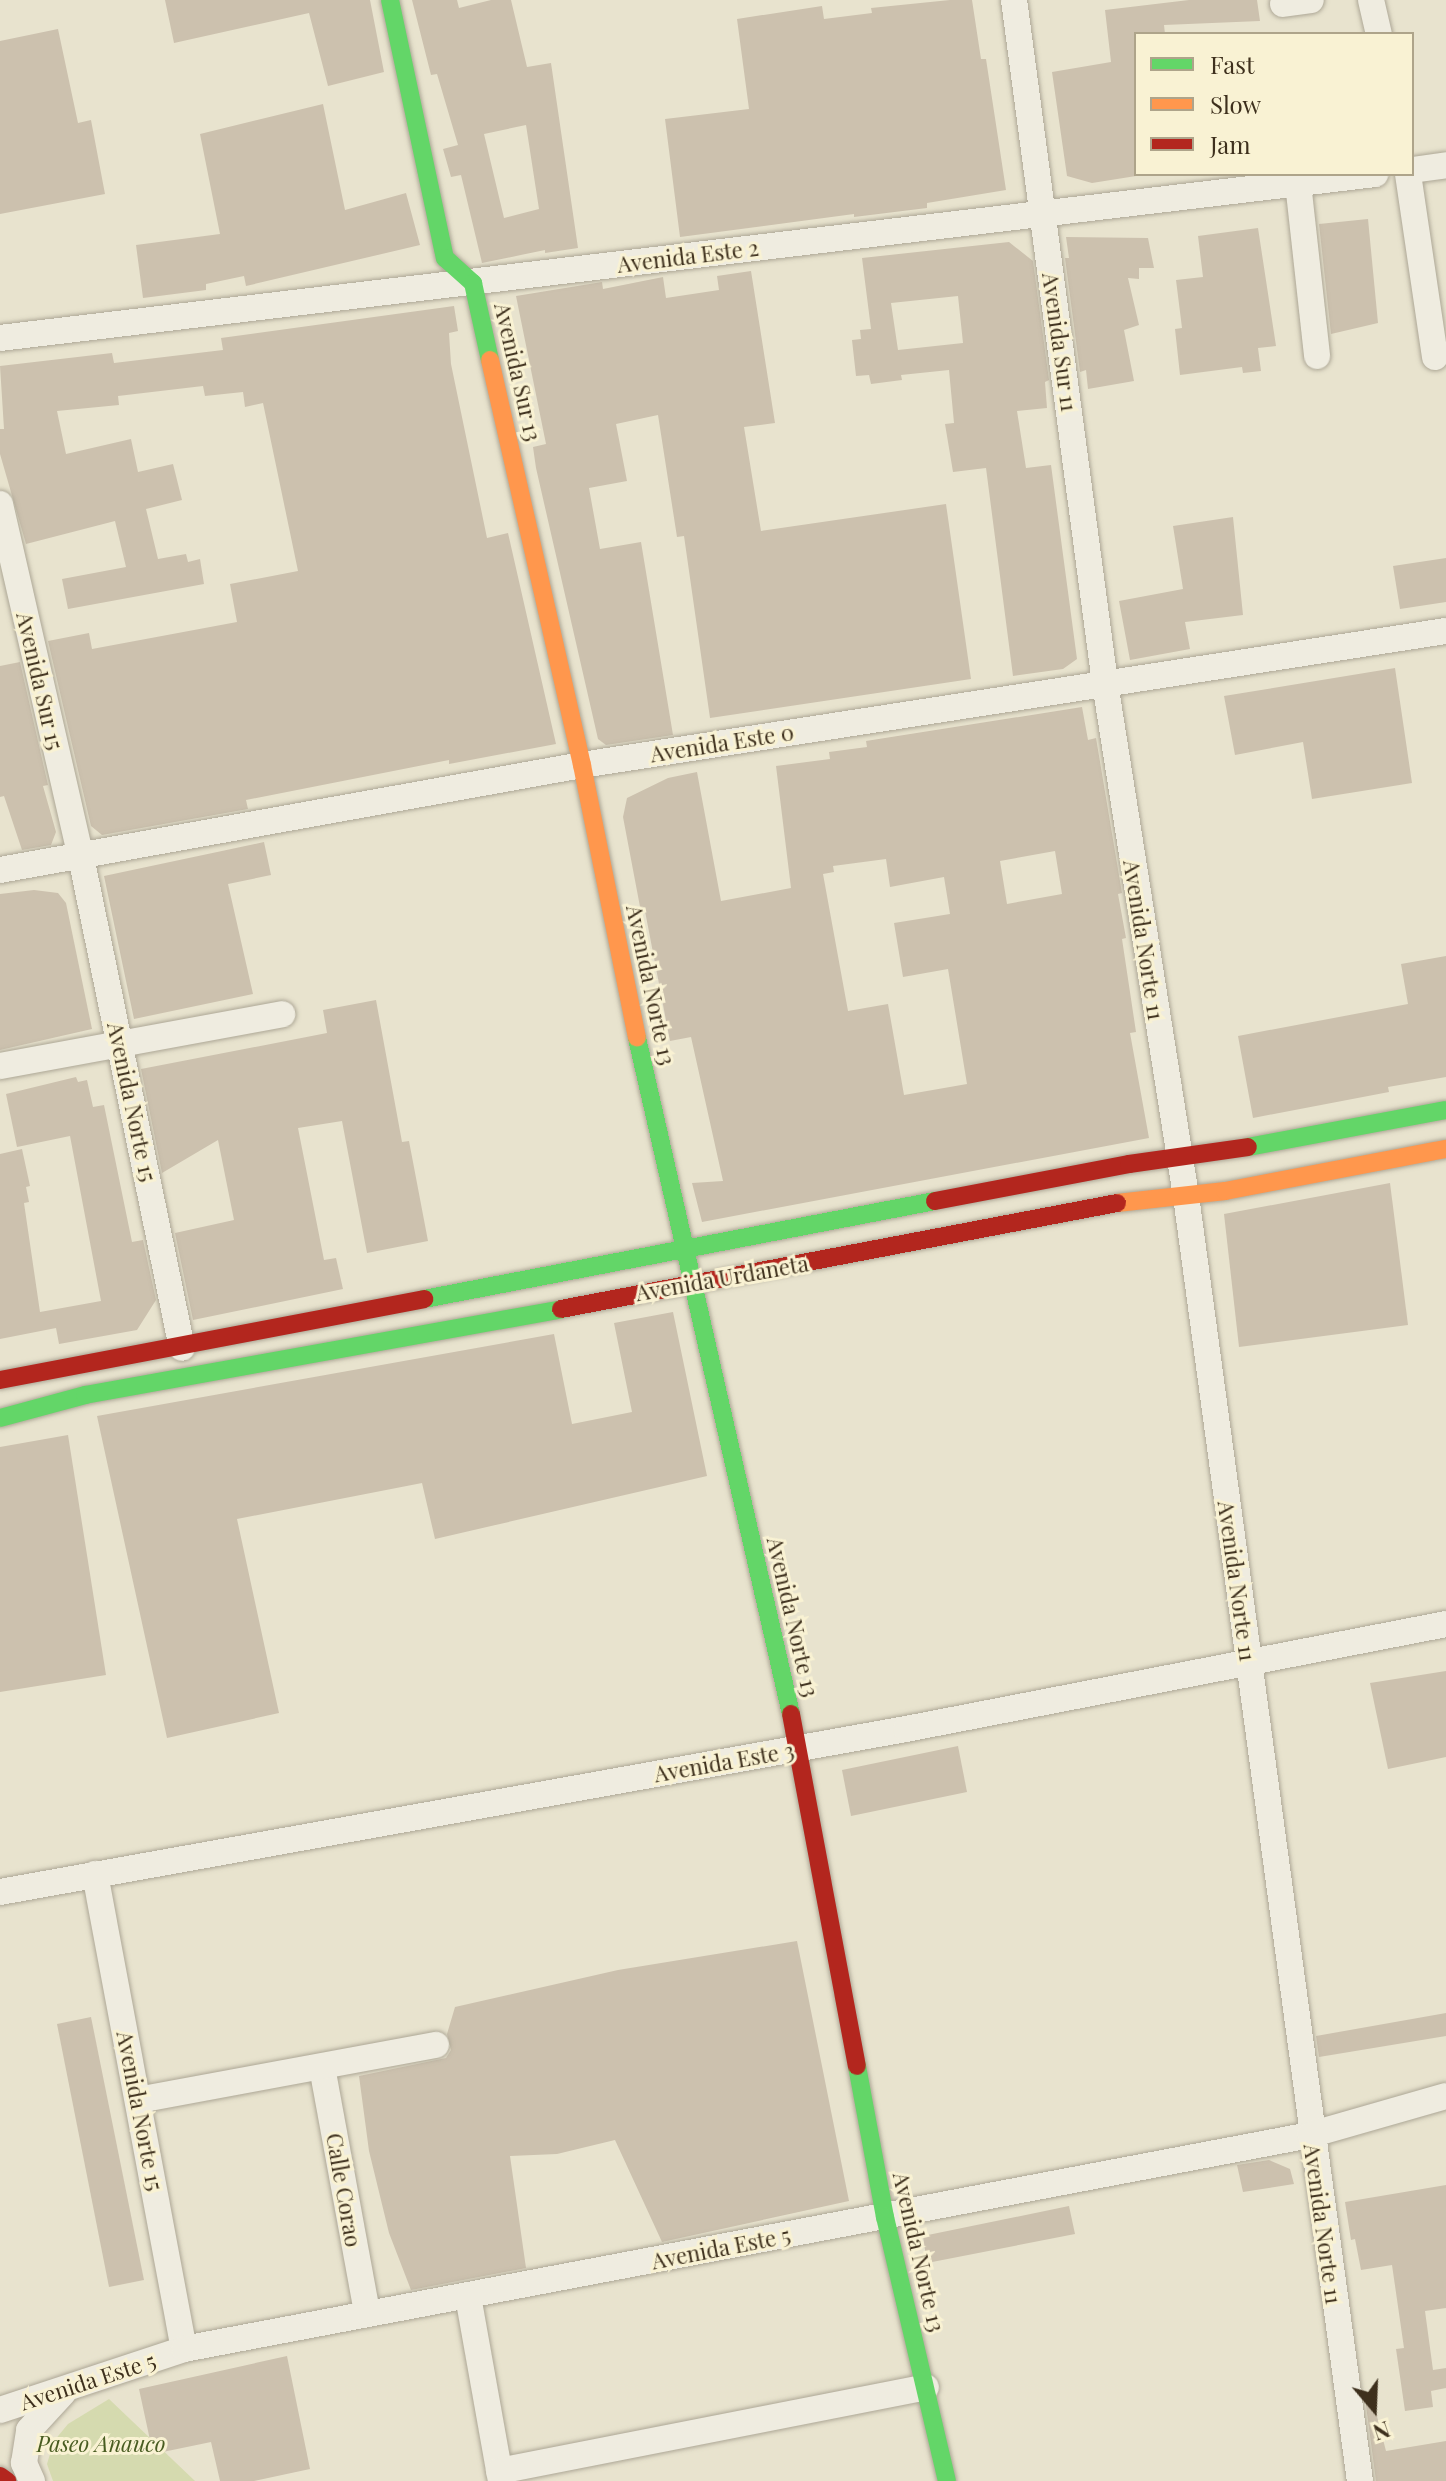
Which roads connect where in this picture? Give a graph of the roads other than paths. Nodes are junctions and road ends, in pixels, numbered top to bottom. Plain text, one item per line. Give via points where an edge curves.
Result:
1 (390, 0) edge
2 (1014, 0) edge
3 (1311, 0) edge
4 (1371, 0) edge
5 (1283, 4) dead end
6 (1379, 32) edge
7 (1446, 165) edge
8 (1414, 171) edge
9 (1358, 176) edge
10 (1411, 176) edge
11 (1298, 183) junction
12 (1042, 214) junction
13 (473, 283) junction
14 (0, 338) edge
15 (1317, 356) dead end
16 (1435, 357) dead end
17 (0, 504) edge
18 (1446, 631) edge
19 (1105, 683) junction
20 (582, 765) junction
21 (81, 857) junction
22 (0, 870) edge
23 (282, 1014) dead end
24 (121, 1046) junction
25 (0, 1066) edge
26 (1446, 1110) edge
27 (1446, 1149) edge
28 (1178, 1158) junction
29 (1186, 1196) junction
30 (685, 1249) junction
31 (693, 1284) junction
32 (182, 1348) junction
33 (76, 1366) junction
34 (0, 1368) edge
35 (0, 1380) edge
36 (85, 1395) junction
37 (0, 1407) edge
38 (0, 1418) edge
39 (1446, 1624) edge
40 (1249, 1662) junction
41 (799, 1748) junction
42 (95, 1874) junction
43 (0, 1892) edge
44 (436, 2045) dead end
45 (322, 2067) junction
46 (1446, 2096) edge
47 (138, 2100) junction
48 (1310, 2135) junction
49 (885, 2217) junction
50 (468, 2296) junction
51 (367, 2313) junction
52 (184, 2349) junction
53 (70, 2387) junction
54 (926, 2387) junction
55 (0, 2410) edge
56 (0, 2476) edge
57 (500, 2476) edge
58 (7, 2481) edge
59 (32, 2481) edge
60 (947, 2481) edge
61 (1360, 2481) edge

1 - 13 main road, Avenida Sur 13 via 445,258
2 - 12 street, Avenida Sur 11
3 - 5 street
4 - 6 street
7 - 8 street
9 - 11 street, Avenida Este 2
10 - 16 street
11 - 12 street, Avenida Este 2
11 - 15 street
12 - 13 street, Avenida Este 2
12 - 19 street, Avenida Sur 11
13 - 14 street, Avenida Este 2
13 - 20 main road, Avenida Sur 13
17 - 21 street, Avenida Sur 15
18 - 19 street, Avenida Este 0
19 - 20 street, Avenida Este 0
19 - 28 street, Avenida Norte 11
20 - 21 street, Avenida Este 0
20 - 30 main road, Avenida Norte 13
21 - 22 street, Avenida Este 0
21 - 24 street, Avenida Norte 15
23 - 24 street
24 - 25 street
24 - 32 street, Avenida Norte 15
26 - 28 main road, Avenida Urdaneta
27 - 29 main road, Avenida Urdaneta
28 - 29 street, Avenida Norte 11
28 - 30 main road, Avenida Urdaneta
29 - 31 main road, Avenida Urdaneta via 1136,1199
29 - 40 street, Avenida Norte 11
30 - 31 main road, Avenida Norte 13
30 - 32 main road, Avenida Urdaneta
31 - 36 main road, Avenida Urdaneta
31 - 41 main road, Avenida Norte 13
32 - 33 main road, Avenida Urdaneta
33 - 34 street, Avenida Urdaneta
33 - 35 main road
36 - 37 main road
36 - 38 main road, Avenida Urdaneta
39 - 40 street, Avenida Este 3
40 - 41 street, Avenida Este 3
40 - 48 street, Avenida Norte 11
41 - 42 street, Avenida Este 3
41 - 49 main road, Avenida Norte 13
42 - 43 street, Avenida Este 3
42 - 47 street, Avenida Norte 15
44 - 45 street
45 - 47 street
45 - 51 street, Calle Corao
46 - 48 street, Avenida Este 5
47 - 52 street, Avenida Norte 15
48 - 49 street, Avenida Este 5
48 - 61 street, Avenida Norte 11
49 - 50 street, Avenida Este 5
49 - 54 main road, Avenida Norte 13
50 - 51 street, Avenida Este 5
50 - 57 street
51 - 52 street, Avenida Este 5
52 - 53 street, Avenida Este 5
53 - 55 street, Avenida Este 5
53 - 59 street via 29,2430 24,2463
54 - 57 street
54 - 60 main road, Avenida Norte 13
56 - 58 main road

